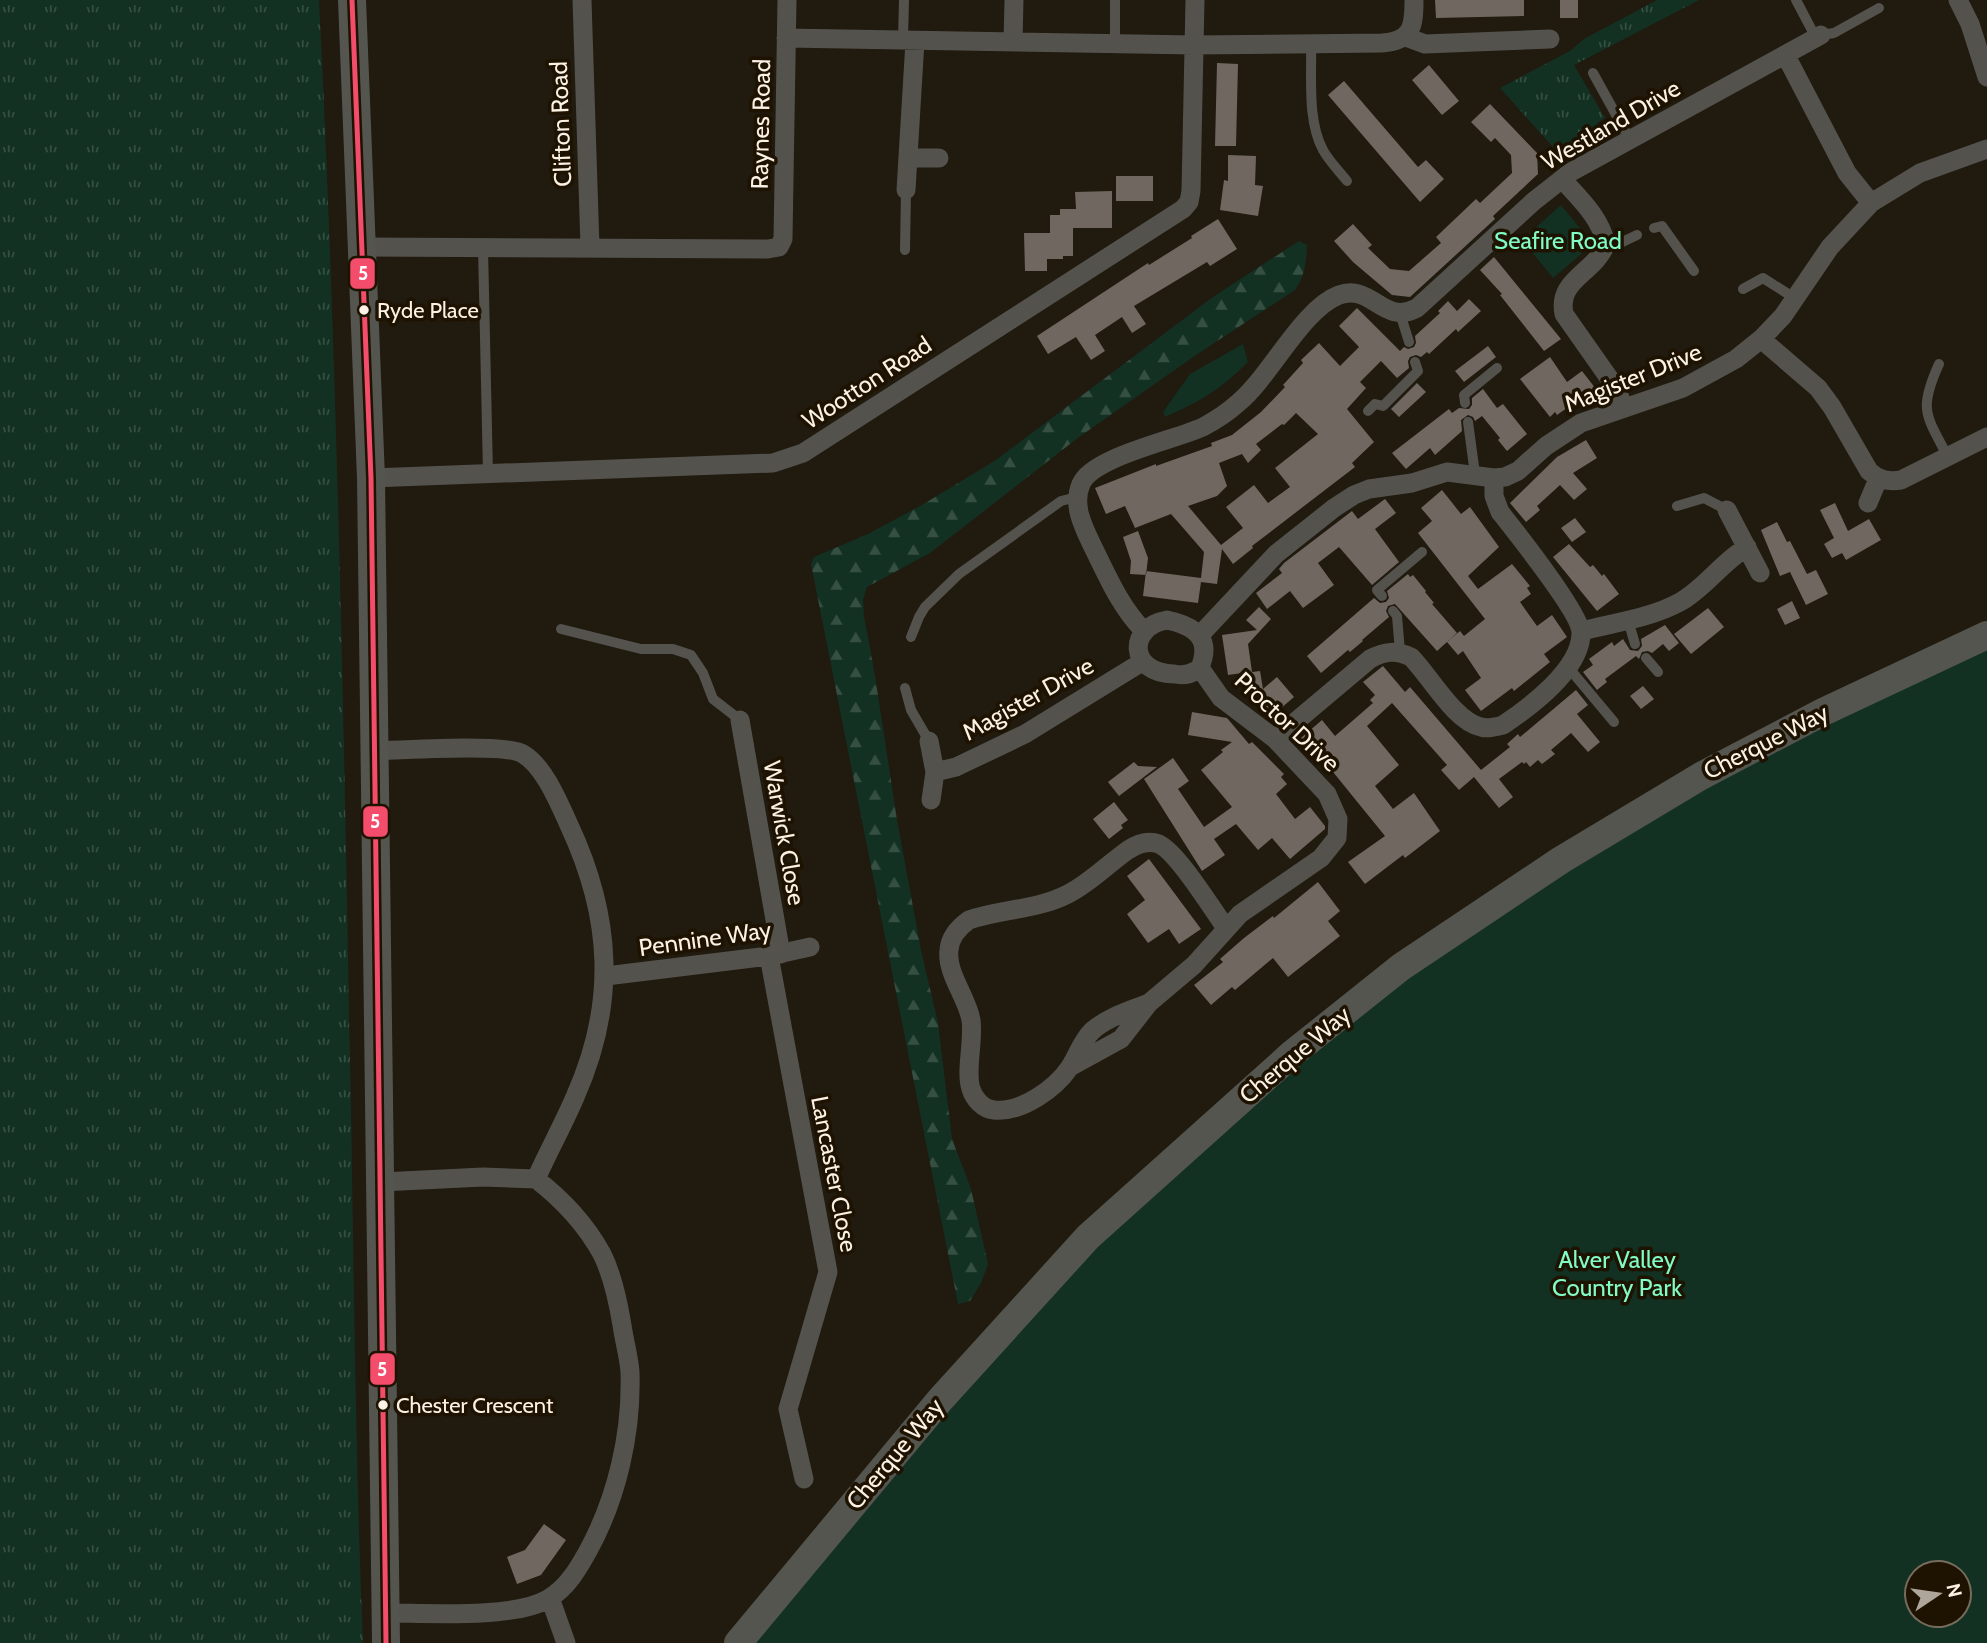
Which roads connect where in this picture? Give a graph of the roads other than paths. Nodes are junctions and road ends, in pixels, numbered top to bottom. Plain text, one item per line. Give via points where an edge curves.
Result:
1 (352, 0) edge
2 (582, 0) edge
3 (787, 0) edge
4 (904, 0) edge
5 (1014, 0) edge
6 (1115, 0) edge
7 (1195, 0) edge
8 (1414, 0) edge
9 (1796, 0) edge
10 (1958, 0) edge
11 (1879, 8) dead end
12 (1406, 37) junction
13 (1819, 37) junction
14 (786, 38) junction
15 (1550, 39) dead end
16 (909, 40) junction
17 (1013, 42) junction
18 (1115, 43) junction
19 (1194, 45) junction
20 (1311, 45) junction
21 (1786, 55) junction
22 (1593, 73) dead end
23 (1987, 77) edge
24 (1630, 140) junction
25 (1987, 149) edge
26 (908, 158) junction
27 (939, 158) dead end
28 (1562, 179) junction
29 (1347, 181) dead end
30 (906, 190) joint
31 (1871, 203) junction
32 (1654, 228) dead end
33 (1637, 235) dead end
34 (1606, 244) junction
35 (361, 247) junction
36 (483, 247) junction
37 (590, 247) junction
38 (905, 250) dead end
39 (1694, 271) dead end
40 (1743, 289) dead end
41 (1796, 299) junction
42 (1399, 313) junction
43 (1761, 339) junction
44 (1409, 342) dead end
45 (1415, 362) dead end
46 (1939, 364) dead end
47 (1497, 368) dead end
48 (1465, 403) dead end
49 (1624, 408) junction
50 (1368, 411) dead end
51 (1468, 422) dead end
52 (1987, 437) edge
53 (1948, 457) junction
54 (488, 474) junction
55 (1484, 476) junction
56 (371, 478) junction
57 (1878, 479) junction
58 (1077, 497) junction
59 (1868, 503) dead end
60 (1677, 506) dead end
61 (1727, 510) joint
62 (1747, 547) junction
63 (1422, 552) dead end
64 (1760, 573) dead end
65 (1382, 596) dead end
66 (1393, 611) dead end
67 (1628, 620) junction
68 (561, 629) dead end
69 (1144, 631) junction
70 (1581, 631) junction
71 (1200, 635) junction
72 (1987, 635) edge
73 (911, 637) dead end
74 (1635, 644) dead end
75 (1401, 652) junction
76 (1646, 658) dead end
77 (1142, 662) junction
78 (1569, 667) junction
79 (1200, 668) junction
80 (1658, 673) dead end
81 (905, 688) dead end
82 (740, 720) joint
83 (1614, 722) dead end
84 (1275, 739) junction
85 (929, 741) joint
86 (375, 751) junction
87 (935, 772) junction
88 (931, 800) dead end
89 (1226, 928) junction
90 (810, 947) dead end
91 (775, 955) junction
92 (606, 976) junction
93 (536, 1179) junction
94 (381, 1182) junction
95 (804, 1479) dead end
96 (550, 1598) junction
97 (386, 1613) junction
98 (386, 1643) edge
99 (566, 1643) edge
100 (738, 1643) edge

1 - 35 main road
2 - 37 street, Clifton Road
3 - 14 street, Raynes Road
4 - 16 lane
5 - 17 street
6 - 18 lane
7 - 19 street, Wootton Road
8 - 12 street
9 - 13 lane
10 - 23 street
11 - 13 lane
12 - 15 street via 1424,44
12 - 20 street via 1396,42
13 - 21 street, Westland Drive
14 - 16 street
14 - 37 street, Raynes Road via 783,239 779,247
16 - 17 street
16 - 26 street
17 - 18 street
18 - 19 street
19 - 20 street
19 - 54 street, Wootton Road via 1191,191 1183,209 803,453 773,463
20 - 29 lane via 1315,128 1322,150
21 - 24 street, Westland Drive
21 - 31 street via 1847,173
22 - 24 lane
24 - 28 street, Westland Drive
25 - 31 street, Magister Drive via 1920,173
26 - 27 street
26 - 30 street
28 - 34 street via 1593,214
28 - 42 street, Westland Drive via 1417,308
30 - 38 lane
31 - 41 street, Magister Drive via 1830,247
32 - 39 lane via 1662,226
33 - 34 lane via 1616,245
34 - 49 street via 1591,267 1567,289 1562,304 1570,325 1616,388
35 - 36 street
35 - 56 main road
36 - 37 street
36 - 54 lane
40 - 41 lane via 1763,278
41 - 43 street, Magister Drive
42 - 44 lane
42 - 58 street via 1358,293 1326,302 1224,415 1101,464 1081,482
43 - 49 street, Magister Drive via 1710,376
43 - 57 street via 1818,388
45 - 50 lane via 1418,370 1382,406 1376,404
46 - 53 lane via 1926,393 1928,418
47 - 48 lane via 1464,395
49 - 55 street, Magister Drive via 1581,423 1518,471 1505,477
51 - 55 lane
52 - 53 street
53 - 57 street via 1901,480
54 - 56 street, Wootton Road
55 - 70 street via 1500,512 1567,603
55 - 71 street, Magister Drive via 1447,472 1354,495 1276,554
56 - 86 main road
57 - 59 street
58 - 69 street via 1083,524 1112,585
58 - 73 lane via 1061,501 959,574 925,607
60 - 61 lane via 1704,498
61 - 62 street
62 - 64 street
62 - 67 street via 1680,602
63 - 65 lane via 1377,590
66 - 75 lane
67 - 70 street
67 - 74 lane
68 - 82 lane via 641,649 673,649 691,655 704,673 713,699
69 - 71 street via 1167,620
69 - 77 street via 1139,645
70 - 78 street
71 - 79 street via 1205,650
72 - 100 main road, Cherque Way via 1701,775 1561,860 1401,967 1292,1054 1088,1237 940,1400
75 - 78 street via 1420,666 1458,713 1479,727 1492,728 1511,720
75 - 84 street via 1389,651 1370,660
76 - 80 lane
77 - 79 street via 1168,674 1189,674
77 - 87 street, Magister Drive via 1025,734 957,767
78 - 83 lane
79 - 84 street, Proctor Drive via 1221,698
81 - 85 lane, Magister Drive via 911,710
82 - 91 street, Warwick Close
84 - 89 street, Proctor Drive via 1327,794 1338,819 1337,838 1321,858
85 - 87 street, Magister Drive
86 - 92 street via 497,748 523,753 541,773 578,845 597,903
86 - 94 main road
87 - 88 street, Magister Drive
89 - 89 street, Proctor Drive via 1176,858 1150,842 1130,849 1057,900 980,916 960,926 948,951 971,1020 971,1088 977,1100 997,1110 1024,1104 1057,1082 1081,1044 1103,1022 1149,1003 1194,965
90 - 91 street, Pennine Way
91 - 92 street, Pennine Way
91 - 95 street, Lancaster Close via 828,1272 788,1409
92 - 93 street via 600,1022 576,1097
93 - 94 street
93 - 96 street via 562,1199 603,1256 617,1297 630,1371 627,1432 603,1524 572,1578
94 - 97 main road
96 - 97 street via 531,1607 506,1610
96 - 99 street
97 - 98 main road

